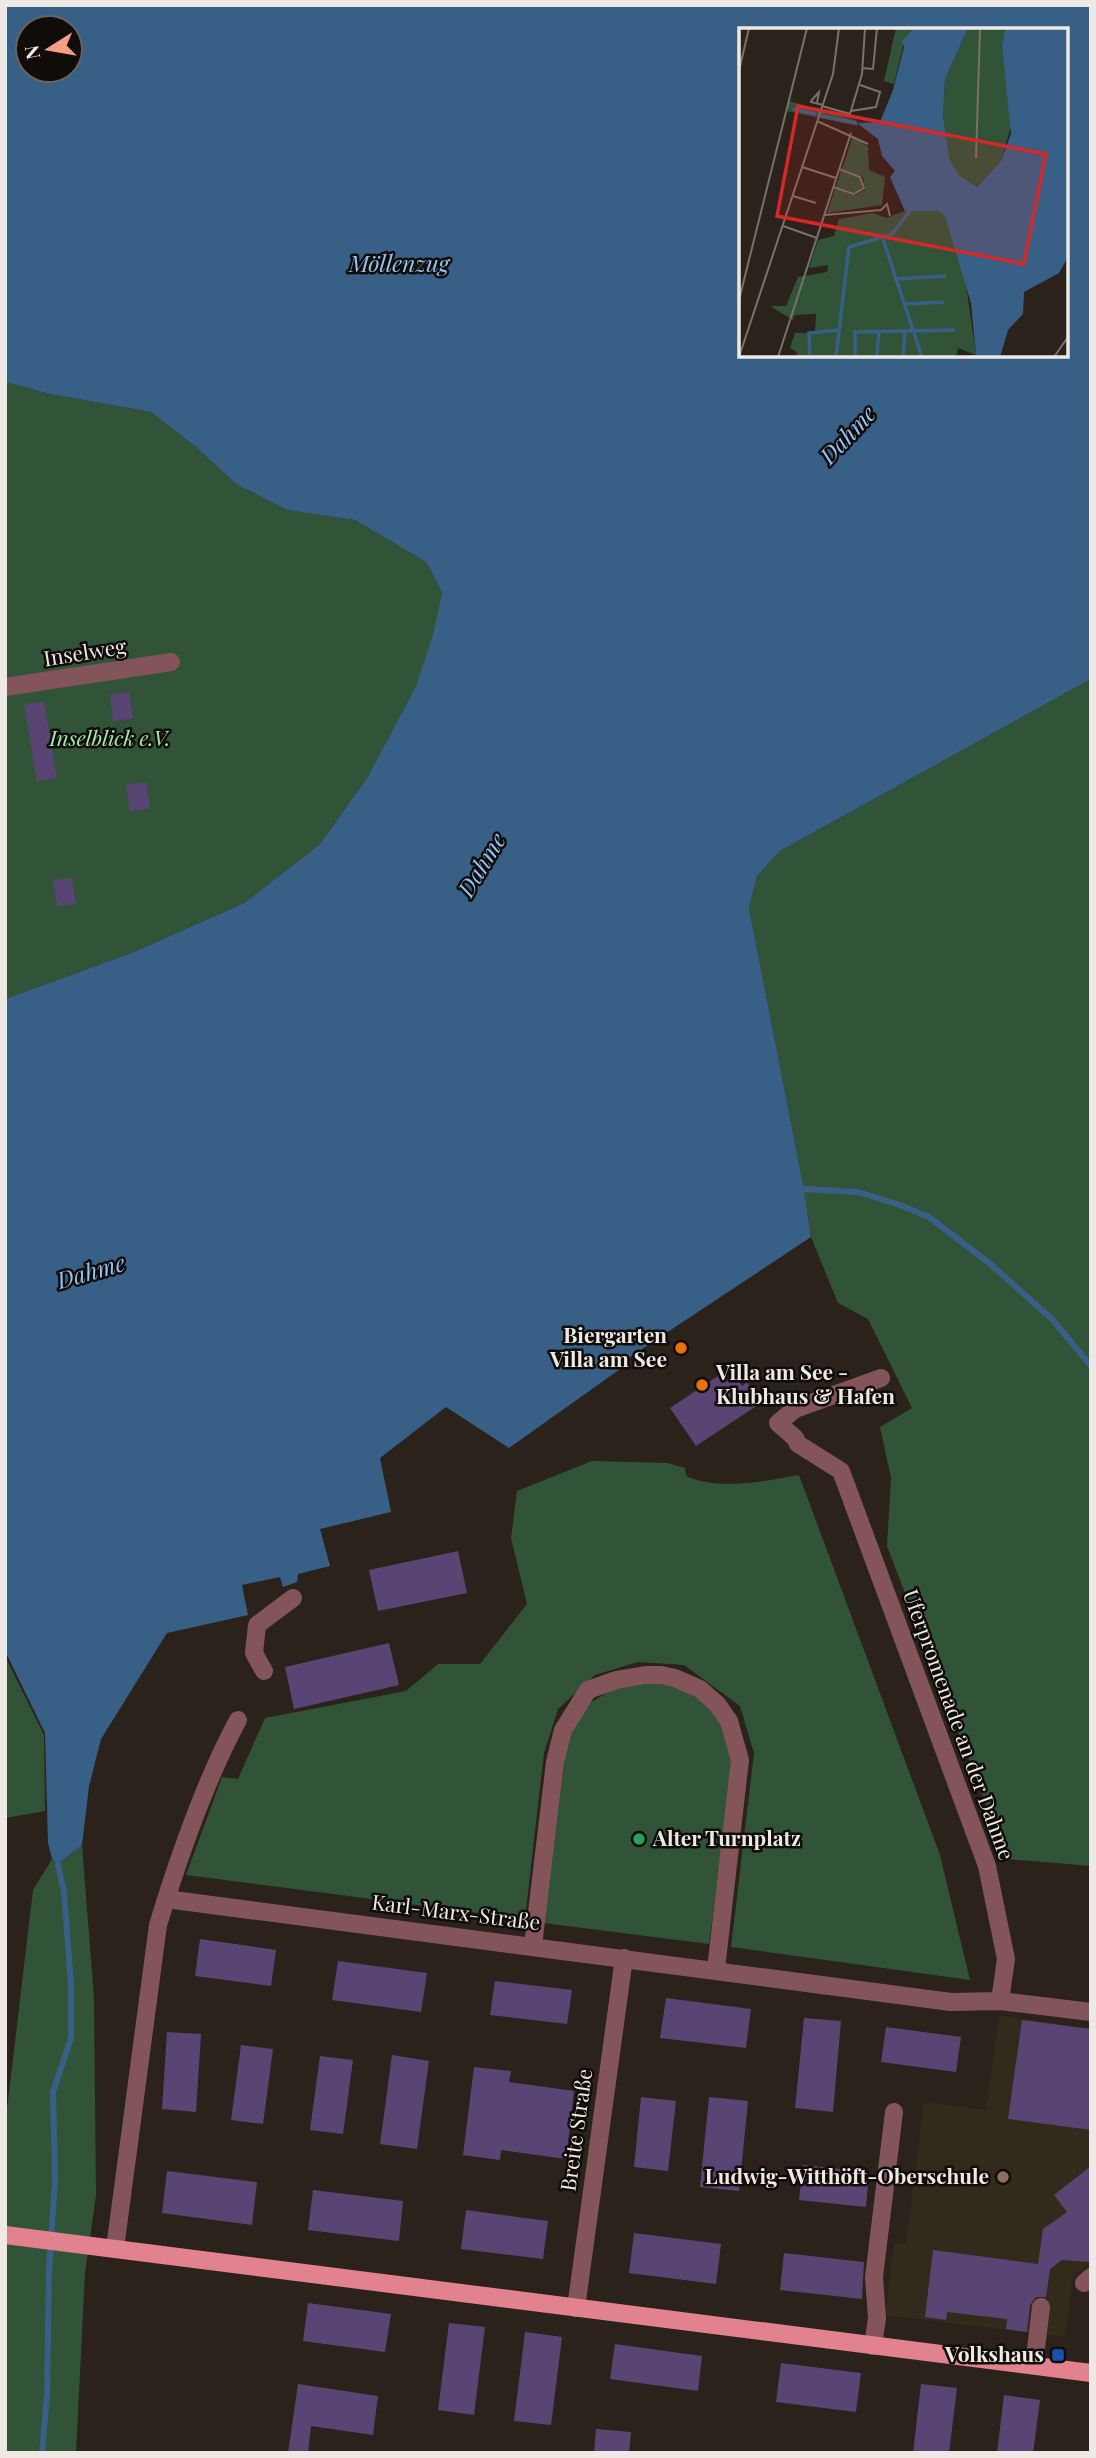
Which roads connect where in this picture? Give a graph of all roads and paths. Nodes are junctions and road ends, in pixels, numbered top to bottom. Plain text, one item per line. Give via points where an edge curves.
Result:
1 (172, 662) dead end
2 (5, 687) edge
3 (881, 1378) dead end
4 (293, 1598) dead end
5 (264, 1671) dead end
6 (238, 1720) dead end
7 (166, 1899) junction
8 (533, 1946) junction
9 (624, 1958) junction
10 (716, 1969) junction
11 (1000, 2001) junction
12 (1091, 2012) edge
13 (894, 2112) dead end
14 (5, 2235) edge
15 (115, 2248) junction
16 (1041, 2307) dead end
17 (576, 2308) junction
18 (873, 2346) junction
19 (1034, 2365) junction
20 (1091, 2373) edge

1 - 2 street, Inselweg
3 - 11 street, Uferpromenade an der Dahme via 795,1409 778,1423 798,1444 841,1471 987,1866 1006,1959
4 - 5 street via 257,1625 254,1653
6 - 7 street
7 - 8 street, Karl-Marx-Straße
7 - 15 street via 158,1925
8 - 9 street, Karl-Marx-Straße
8 - 10 street via 555,1762 563,1730 588,1690 616,1680 661,1675 701,1689 717,1704 730,1721 740,1760
9 - 10 street, Karl-Marx-Straße
9 - 17 street, Breite Straße
10 - 11 street, Karl-Marx-Straße via 951,2002
11 - 12 street, Karl-Marx-Straße
13 - 18 street via 874,2277 877,2318
14 - 15 main road
15 - 17 main road
16 - 19 street
17 - 18 main road
18 - 19 main road
19 - 20 main road

